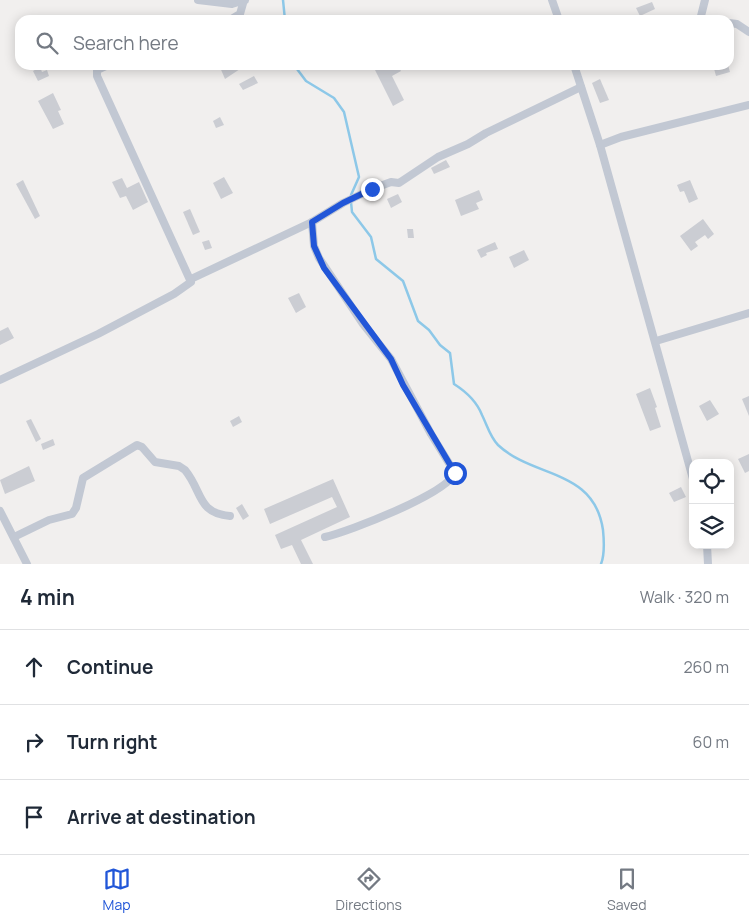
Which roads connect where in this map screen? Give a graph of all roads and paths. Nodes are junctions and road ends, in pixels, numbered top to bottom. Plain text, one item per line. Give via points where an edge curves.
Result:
1 (198, 0) edge
2 (245, 0) edge
3 (552, 0) edge
4 (705, 0) edge
5 (238, 15) edge
6 (557, 15) edge
7 (701, 15) edge
8 (734, 23) edge
9 (749, 32) edge
10 (98, 70) edge
11 (576, 70) edge
12 (581, 87) junction
13 (749, 105) edge
14 (741, 107) junction
15 (749, 110) edge
16 (600, 145) junction
17 (312, 222) junction
18 (190, 279) junction
19 (749, 313) edge
20 (656, 341) junction
21 (0, 380) edge
22 (689, 464) edge
23 (0, 511) edge
24 (230, 516) dead end
25 (14, 537) junction
26 (325, 537) dead end
27 (707, 549) edge
28 (28, 564) edge
29 (708, 564) edge

1 - 2 street via 218,4
2 - 5 street
3 - 6 street
4 - 7 street
8 - 9 street
10 - 18 street via 97,76
11 - 12 street
12 - 16 street
12 - 17 street via 438,157 399,183 391,182 372,189
13 - 14 street
14 - 15 street
14 - 16 street via 621,136
16 - 20 street
17 - 18 street via 194,280
17 - 26 street via 314,246 321,263 391,359 455,473 447,483 396,510 358,528
18 - 21 street via 190,284 166,299
19 - 20 street
20 - 22 street
23 - 25 street
24 - 25 street via 218,515 208,509 185,470 155,462 142,446 137,445 83,478 72,514 49,520
25 - 28 street
27 - 29 street

